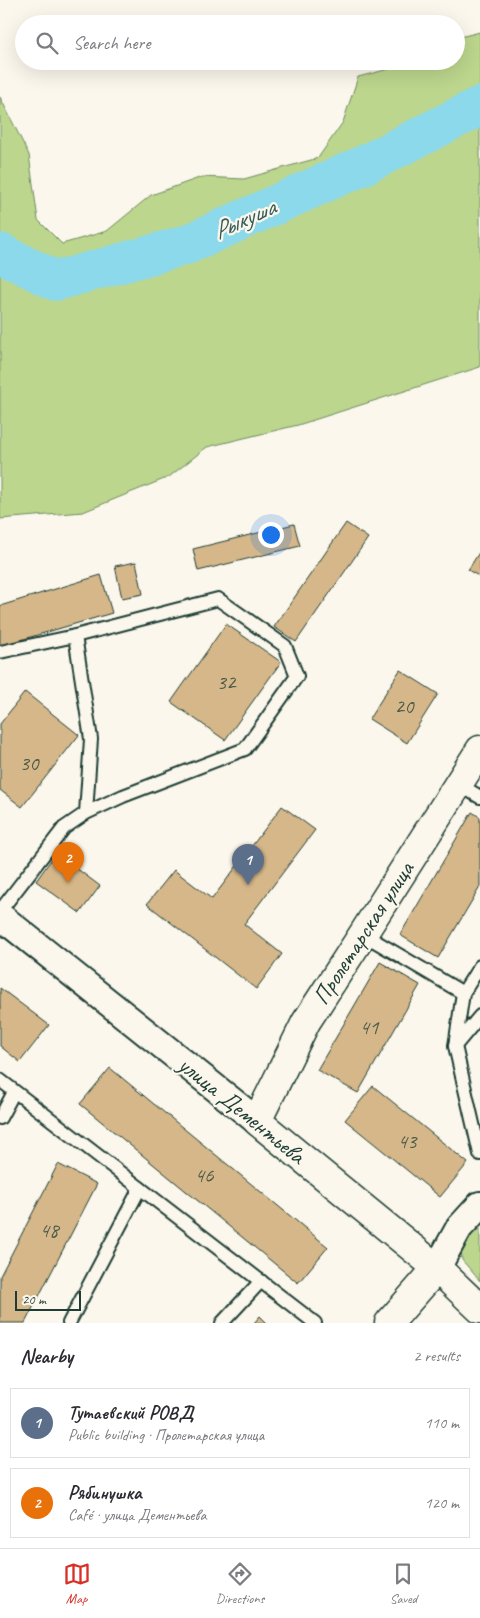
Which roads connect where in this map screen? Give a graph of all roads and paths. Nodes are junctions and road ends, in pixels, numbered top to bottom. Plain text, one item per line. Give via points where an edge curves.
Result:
1 (76, 636) junction
2 (0, 652) edge
3 (480, 750) edge
4 (469, 791) edge
5 (86, 813) junction
6 (0, 911) edge
7 (0, 916) edge
8 (363, 934) junction
9 (480, 966) edge
10 (463, 993) junction
11 (480, 1016) edge
12 (455, 1046) junction
13 (0, 1080) edge
14 (14, 1092) junction
15 (0, 1118) edge
16 (257, 1121) junction
17 (480, 1154) edge
18 (140, 1188) junction
19 (480, 1205) edge
20 (436, 1268) junction
21 (261, 1282) junction
22 (480, 1309) edge
23 (69, 1323) edge
24 (222, 1323) edge
25 (315, 1323) edge
26 (389, 1323) edge

1 - 2 lane
1 - 5 lane via 92,739
1 - 5 lane via 218,599 285,646 298,676 245,748
3 - 4 street, Пролетарская улица
4 - 8 street, Пролетарская улица
5 - 6 lane via 64,828
7 - 16 street, улица Дементьева
8 - 10 lane
8 - 16 street, Пролетарская улица via 306,1022
9 - 10 lane
10 - 12 lane
11 - 12 lane
12 - 17 lane
13 - 14 lane
14 - 15 lane
14 - 18 lane
16 - 20 street, улица Дементьева
18 - 21 lane
18 - 23 lane
19 - 20 street via 459,1228
20 - 22 street, улица Дементьева
20 - 26 street
21 - 24 lane
21 - 25 lane

